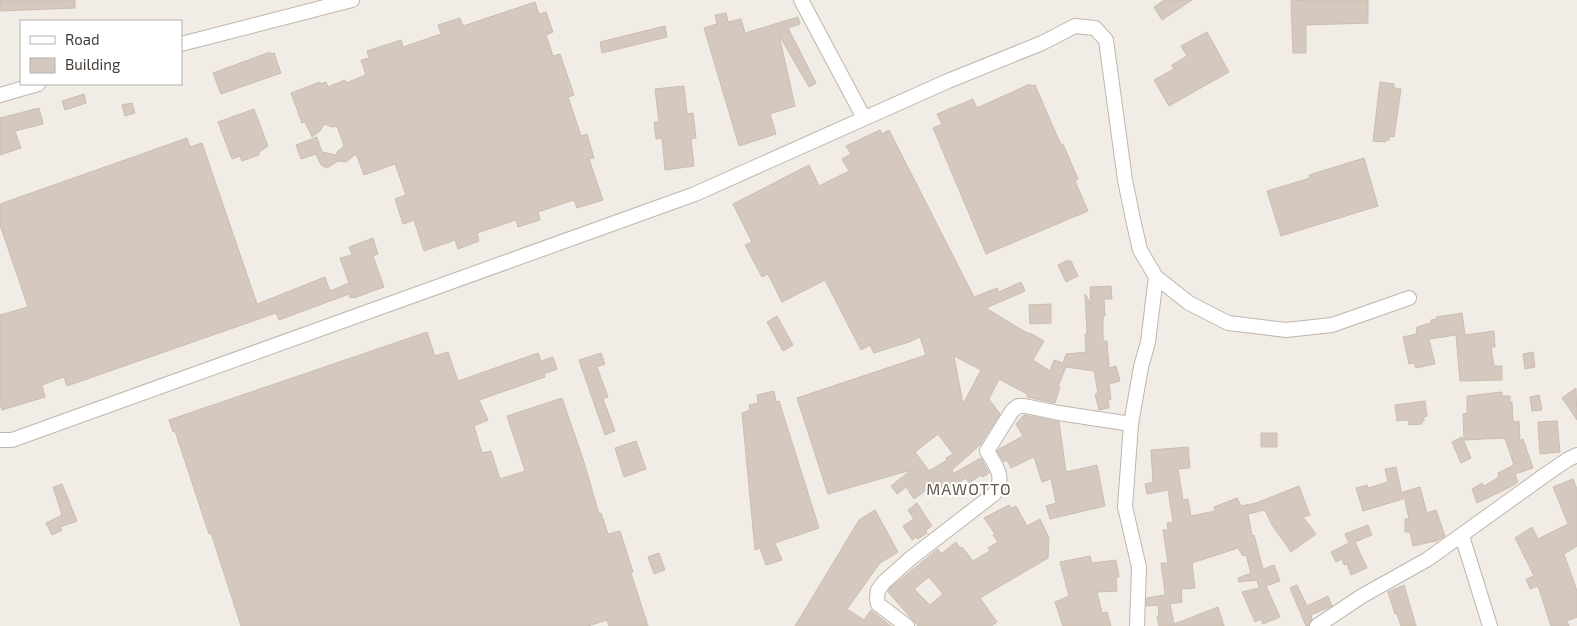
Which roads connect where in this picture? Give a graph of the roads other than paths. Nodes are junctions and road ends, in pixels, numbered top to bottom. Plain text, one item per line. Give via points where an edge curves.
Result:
1 (352, 0) edge
2 (801, 0) edge
3 (182, 44) edge
4 (34, 85) edge
5 (0, 94) edge
6 (864, 118) junction
7 (1156, 277) junction
8 (1409, 298) dead end
9 (1131, 424) junction
10 (0, 440) edge
11 (1577, 455) edge
12 (1462, 536) junction
13 (907, 626) edge
14 (1137, 626) edge
15 (1317, 626) edge
16 (1490, 626) edge

1 - 3 street
2 - 6 street
4 - 5 street
6 - 7 street via 1075,26 1095,28 1106,40 1125,180 1140,250
6 - 10 street via 695,194 12,440
7 - 8 street via 1189,303 1228,323 1286,330 1332,325
7 - 9 street via 1148,342
9 - 13 street via 1025,406 1018,406 1012,411 987,451 1001,481 994,494 911,558 878,590 878,604
9 - 14 street via 1125,507 1139,567
11 - 12 street
12 - 15 street
12 - 16 street

